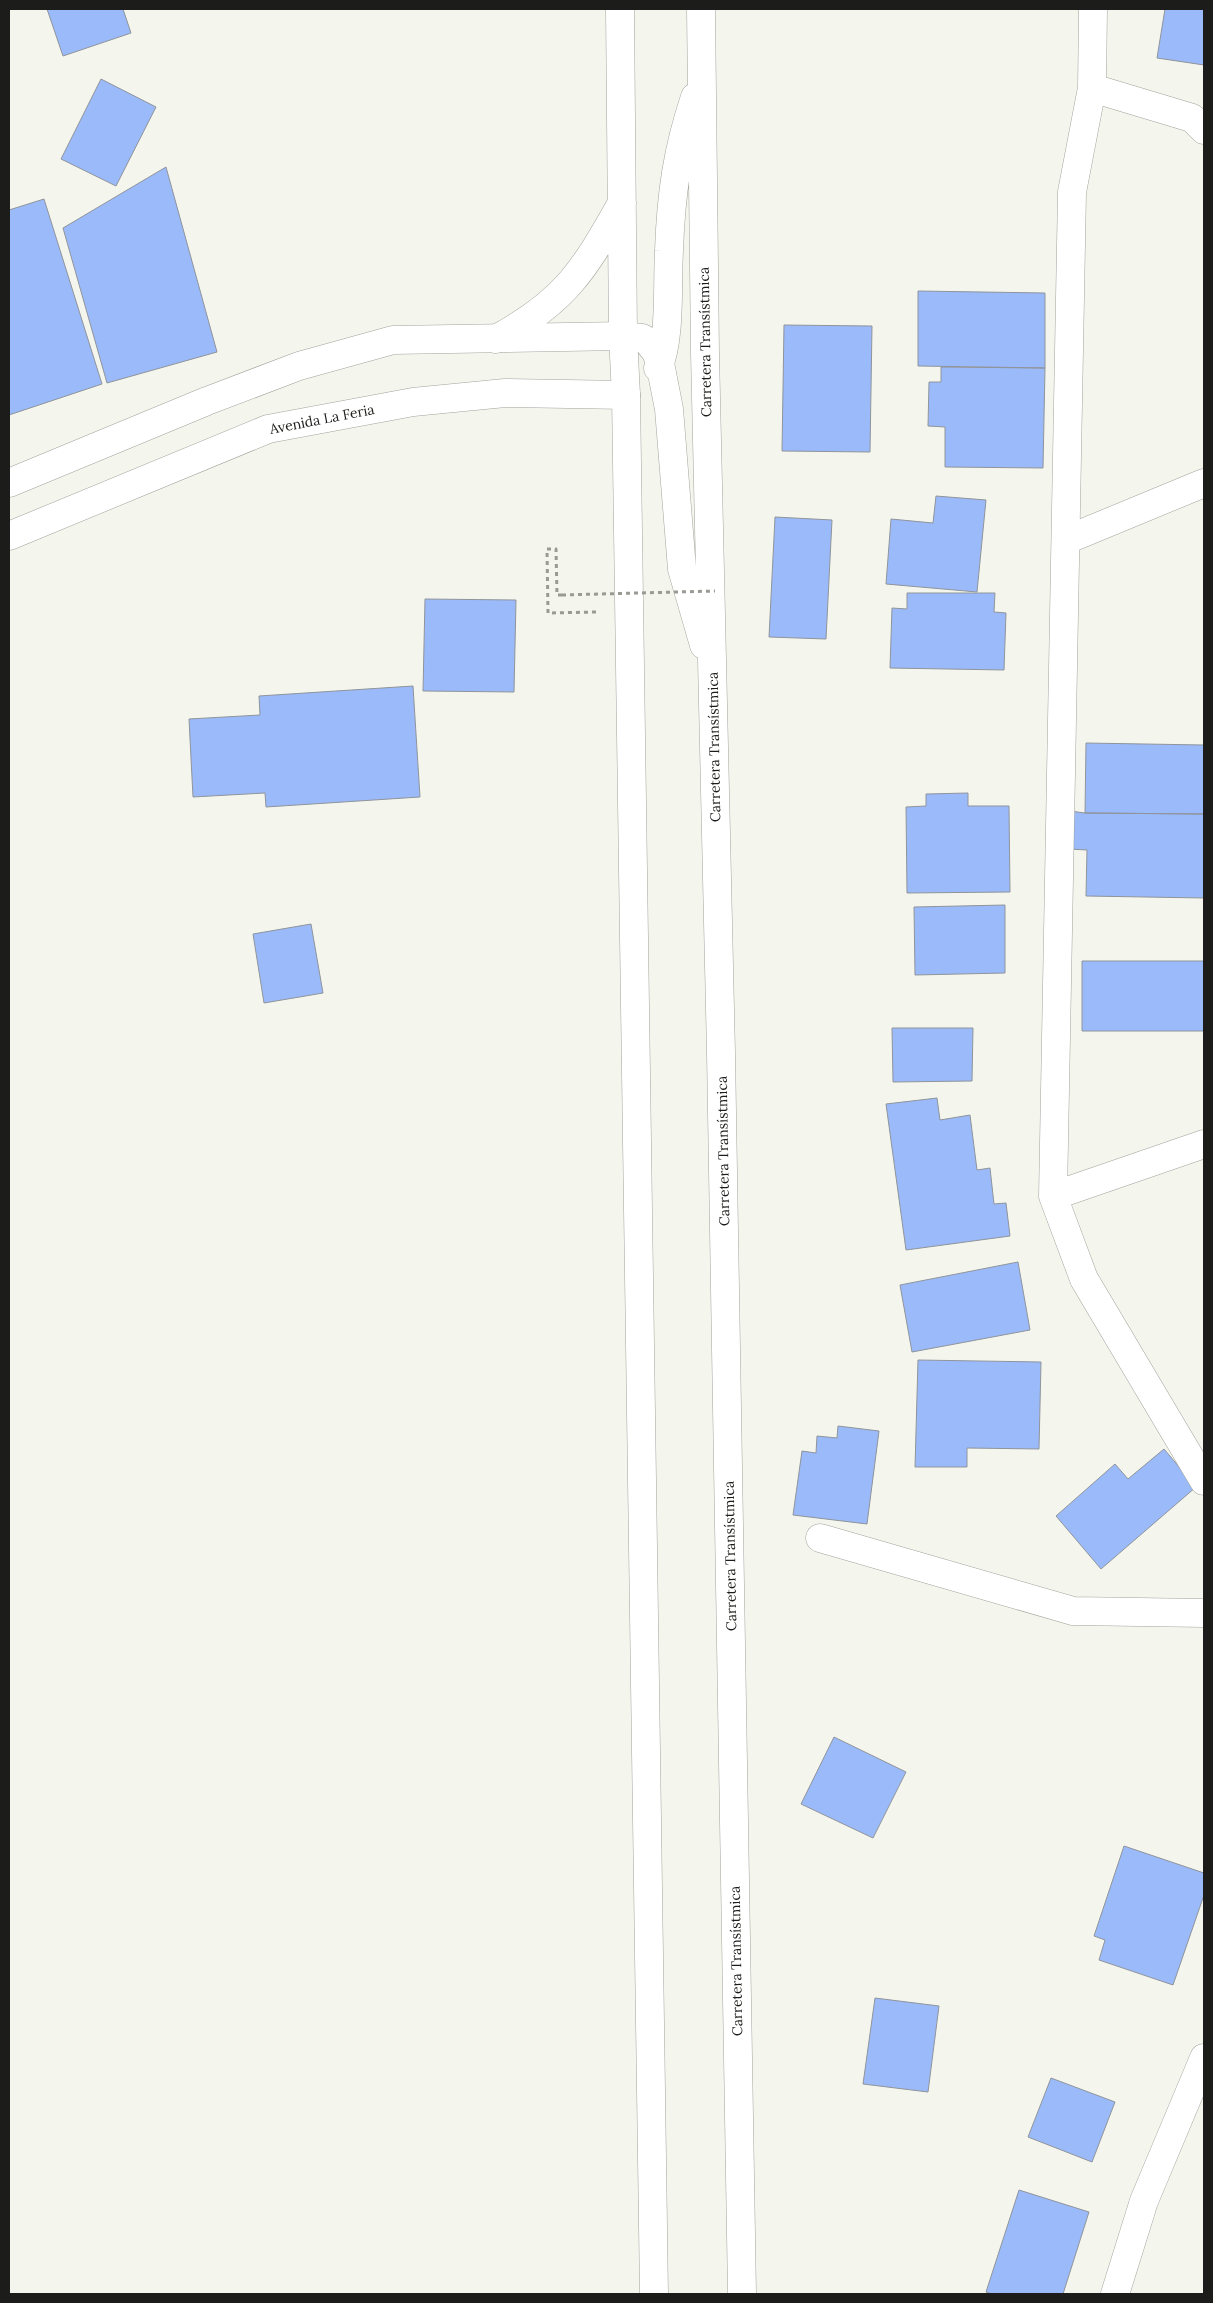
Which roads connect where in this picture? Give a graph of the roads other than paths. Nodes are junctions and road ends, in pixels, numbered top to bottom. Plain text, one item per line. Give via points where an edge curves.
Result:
1 (620, 9) edge
2 (700, 9) edge
3 (1093, 9) edge
4 (702, 78) junction
5 (1092, 88) junction
6 (1200, 120) edge
7 (623, 202) junction
8 (622, 336) junction
9 (496, 339) junction
10 (660, 363) junction
11 (626, 395) junction
12 (9, 483) edge
13 (1204, 483) edge
14 (9, 536) edge
15 (1066, 540) junction
16 (712, 671) junction
17 (1204, 1144) edge
18 (1053, 1196) junction
19 (1204, 1481) edge
20 (820, 1538) dead end
21 (1204, 1613) edge
22 (1204, 2058) edge
23 (654, 2294) edge
24 (742, 2294) edge
25 (1115, 2294) edge

1 - 7 main road
2 - 4 main road, Carretera Transístmica
3 - 5 main road
4 - 10 main road via 674,173 667,321
4 - 16 main road, Carretera Transístmica
5 - 6 main road
5 - 15 main road via 1072,192
7 - 8 main road
7 - 9 main road via 582,271 569,286 534,317
8 - 9 main road
8 - 10 main road via 648,341
8 - 11 main road
9 - 12 main road via 393,340 299,366
10 - 11 main road via 646,389
10 - 16 main road via 669,409 682,569
11 - 14 main road, Avenida La Feria via 506,393 413,402 268,429
11 - 23 main road
13 - 15 main road
15 - 18 main road
16 - 24 main road, Carretera Transístmica via 722,1053
17 - 18 main road
18 - 19 main road via 1084,1279
20 - 21 main road via 1073,1611
22 - 25 main road via 1144,2201

